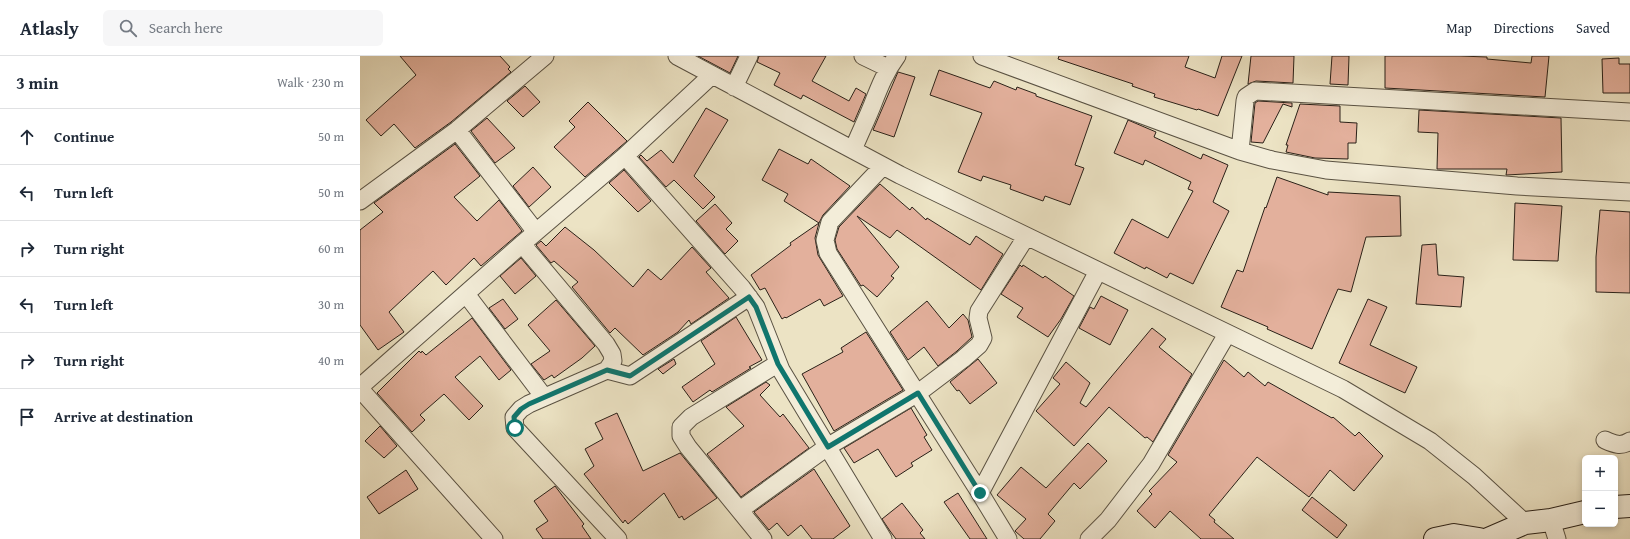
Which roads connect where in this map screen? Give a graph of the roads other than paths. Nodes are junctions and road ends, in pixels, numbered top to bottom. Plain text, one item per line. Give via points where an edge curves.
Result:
1 (545, 56) edge
2 (677, 56) edge
3 (749, 56) edge
4 (863, 56) edge
5 (982, 56) edge
6 (893, 62) edge
7 (712, 75) junction
8 (734, 87) junction
9 (1630, 112) edge
10 (457, 130) junction
11 (853, 150) junction
12 (1240, 151) junction
13 (625, 156) junction
14 (883, 166) junction
15 (1630, 192) edge
16 (360, 201) edge
17 (536, 232) junction
18 (1026, 236) junction
19 (522, 244) junction
20 (1098, 271) junction
21 (466, 294) junction
22 (749, 297) junction
23 (1227, 334) junction
24 (778, 364) junction
25 (607, 370) junction
26 (362, 381) edge
27 (918, 393) junction
28 (544, 397) junction
29 (1605, 440) dead end
30 (1630, 441) edge
31 (828, 447) junction
32 (980, 493) junction
33 (1630, 506) edge
34 (1618, 507) edge
35 (740, 510) junction
36 (1582, 514) edge
37 (1525, 523) junction
38 (1554, 530) edge
39 (494, 539) edge
40 (618, 539) edge
41 (764, 539) edge
42 (883, 539) edge
43 (1008, 539) edge
44 (1089, 539) edge
45 (1435, 539) edge
46 (1479, 539) edge
47 (1488, 539) edge

1 - 10 street
2 - 7 street
3 - 8 street
4 - 6 street
5 - 12 street
6 - 11 street
7 - 8 street
7 - 13 street
8 - 11 street
9 - 12 street via 1255,91 1246,97
10 - 16 street
10 - 17 street
11 - 14 street
12 - 15 street via 1326,170 1517,186
13 - 17 street
13 - 22 street
14 - 18 street
14 - 27 street via 830,222 825,240 828,252
17 - 19 street
18 - 20 street
18 - 27 street via 979,311 978,318 983,338 979,345
19 - 21 street
19 - 25 street via 606,344 613,361
20 - 23 street
20 - 32 street
21 - 26 street
21 - 28 street
22 - 24 street via 756,307
22 - 25 street via 630,376
23 - 37 street via 1343,389 1430,441 1474,476
23 - 44 street via 1151,464
24 - 31 street
24 - 35 street via 691,417 681,427 681,436 688,447
25 - 28 street
26 - 39 street
27 - 31 street
27 - 32 street
28 - 40 street via 521,409 514,417 515,428
29 - 30 street via 1618,445
31 - 35 street
31 - 42 street
32 - 43 street
33 - 34 main road
35 - 41 street
36 - 38 main road
37 - 38 main road
37 - 47 main road
45 - 46 main road via 1454,535

